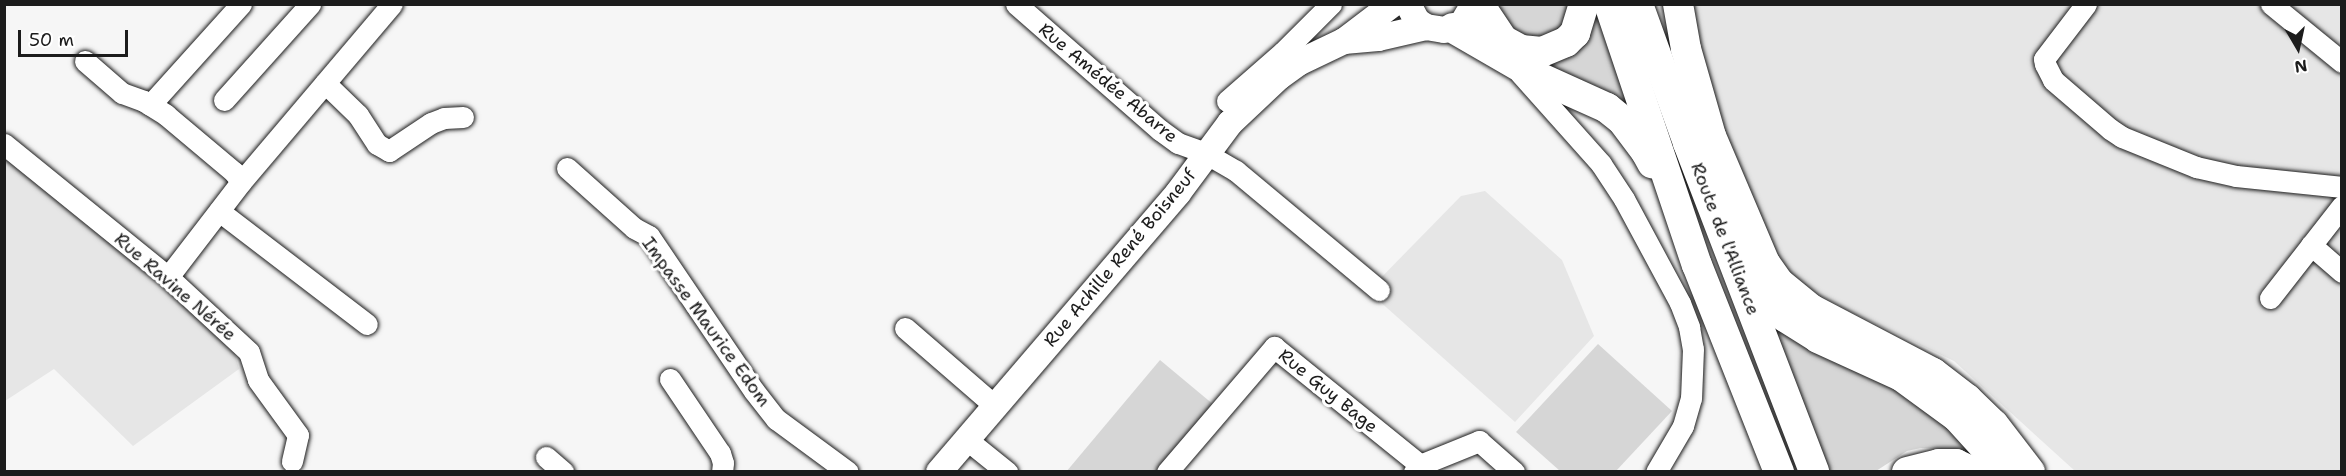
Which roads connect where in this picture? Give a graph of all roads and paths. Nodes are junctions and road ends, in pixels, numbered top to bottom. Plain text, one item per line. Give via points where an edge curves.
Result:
1 (241, 4) edge
2 (310, 4) edge
3 (392, 4) edge
4 (1016, 4) edge
5 (1331, 4) edge
6 (1393, 4) edge
7 (1408, 4) edge
8 (1477, 4) edge
9 (1584, 4) edge
10 (1609, 4) edge
11 (1638, 4) edge
12 (1678, 4) edge
13 (2086, 4) edge
14 (2271, 4) edge
15 (1440, 27) junction
16 (1344, 41) junction
17 (85, 62) dead end
18 (2342, 62) edge
19 (1511, 63) junction
20 (325, 83) junction
21 (224, 100) dead end
22 (1227, 100) dead end
23 (150, 105) junction
24 (463, 117) dead end
25 (4, 144) edge
26 (1205, 153) junction
27 (567, 168) dead end
28 (241, 182) junction
29 (1705, 186) junction
30 (2342, 187) edge
31 (2342, 206) edge
32 (219, 211) junction
33 (2311, 245) junction
34 (1697, 265) junction
35 (2342, 272) edge
36 (168, 278) junction
37 (1379, 290) dead end
38 (2270, 298) dead end
39 (367, 324) dead end
40 (905, 328) dead end
41 (670, 379) dead end
42 (994, 405) junction
43 (966, 439) junction
44 (546, 457) dead end
45 (291, 468) edge
46 (1417, 468) edge
47 (563, 471) edge
48 (722, 471) edge
49 (848, 471) edge
50 (939, 471) edge
51 (1007, 471) edge
52 (1167, 471) edge
53 (1514, 471) edge
54 (1656, 471) edge
55 (1779, 471) edge
56 (1814, 471) edge
57 (1907, 471) edge
58 (1973, 471) edge
59 (2007, 471) edge
60 (2030, 471) edge

1 - 23 street
2 - 21 street
3 - 20 street
4 - 26 street, Rue Amédée Abarre via 1160,130 1178,143
5 - 22 street
6 - 16 main road, Rue Achille René Boisneuf
7 - 15 main road via 1417,21
8 - 9 highway via 1503,40 1521,50 1542,52 1566,42 1575,33
8 - 15 main road via 1468,17
10 - 34 highway, Route de l'Alliance
11 - 29 highway, Route de l'Alliance
12 - 60 highway via 1686,49 1711,136 1765,263 1779,284 1811,309 1933,373 1994,425
13 - 30 street via 2044,64 2053,80 2110,129 2196,167 2236,176
14 - 18 street
15 - 16 main road, Rue Achille René Boisneuf
15 - 19 highway
16 - 26 main road, Rue Achille René Boisneuf via 1298,63 1279,77 1230,123
17 - 23 street via 122,93
19 - 34 highway via 1607,108 1622,120 1646,152
19 - 54 street via 1601,164 1624,199 1689,327 1693,349 1691,398 1683,426
20 - 24 street via 358,115 377,144 389,151 431,123
20 - 28 street
23 - 28 street via 234,172
25 - 36 street, Rue Ravine Nérée
26 - 37 street, Rue Amédée Abarre via 1236,171
26 - 42 main road, Rue Achille René Boisneuf via 1178,193
27 - 49 street, Impasse Maurice Edom via 634,228 649,236 776,419
28 - 32 street
29 - 56 highway, Route de l'Alliance
29 - 59 highway via 1755,278 1785,317 1818,338 1900,376 1957,417
31 - 33 street
32 - 36 street
32 - 39 street
33 - 35 street
33 - 38 street
34 - 55 highway, Route de l'Alliance
36 - 45 street, Rue Ravine Nérée via 249,352 258,380 298,435
40 - 42 street
41 - 48 street via 720,453
42 - 43 main road, Rue Achille René Boisneuf
43 - 50 main road, Rue Achille René Boisneuf
43 - 51 street
44 - 47 street
46 - 52 street, Rue Guy Bage via 1274,347
46 - 53 street via 1479,441
57 - 58 highway via 1939,464 1956,464

